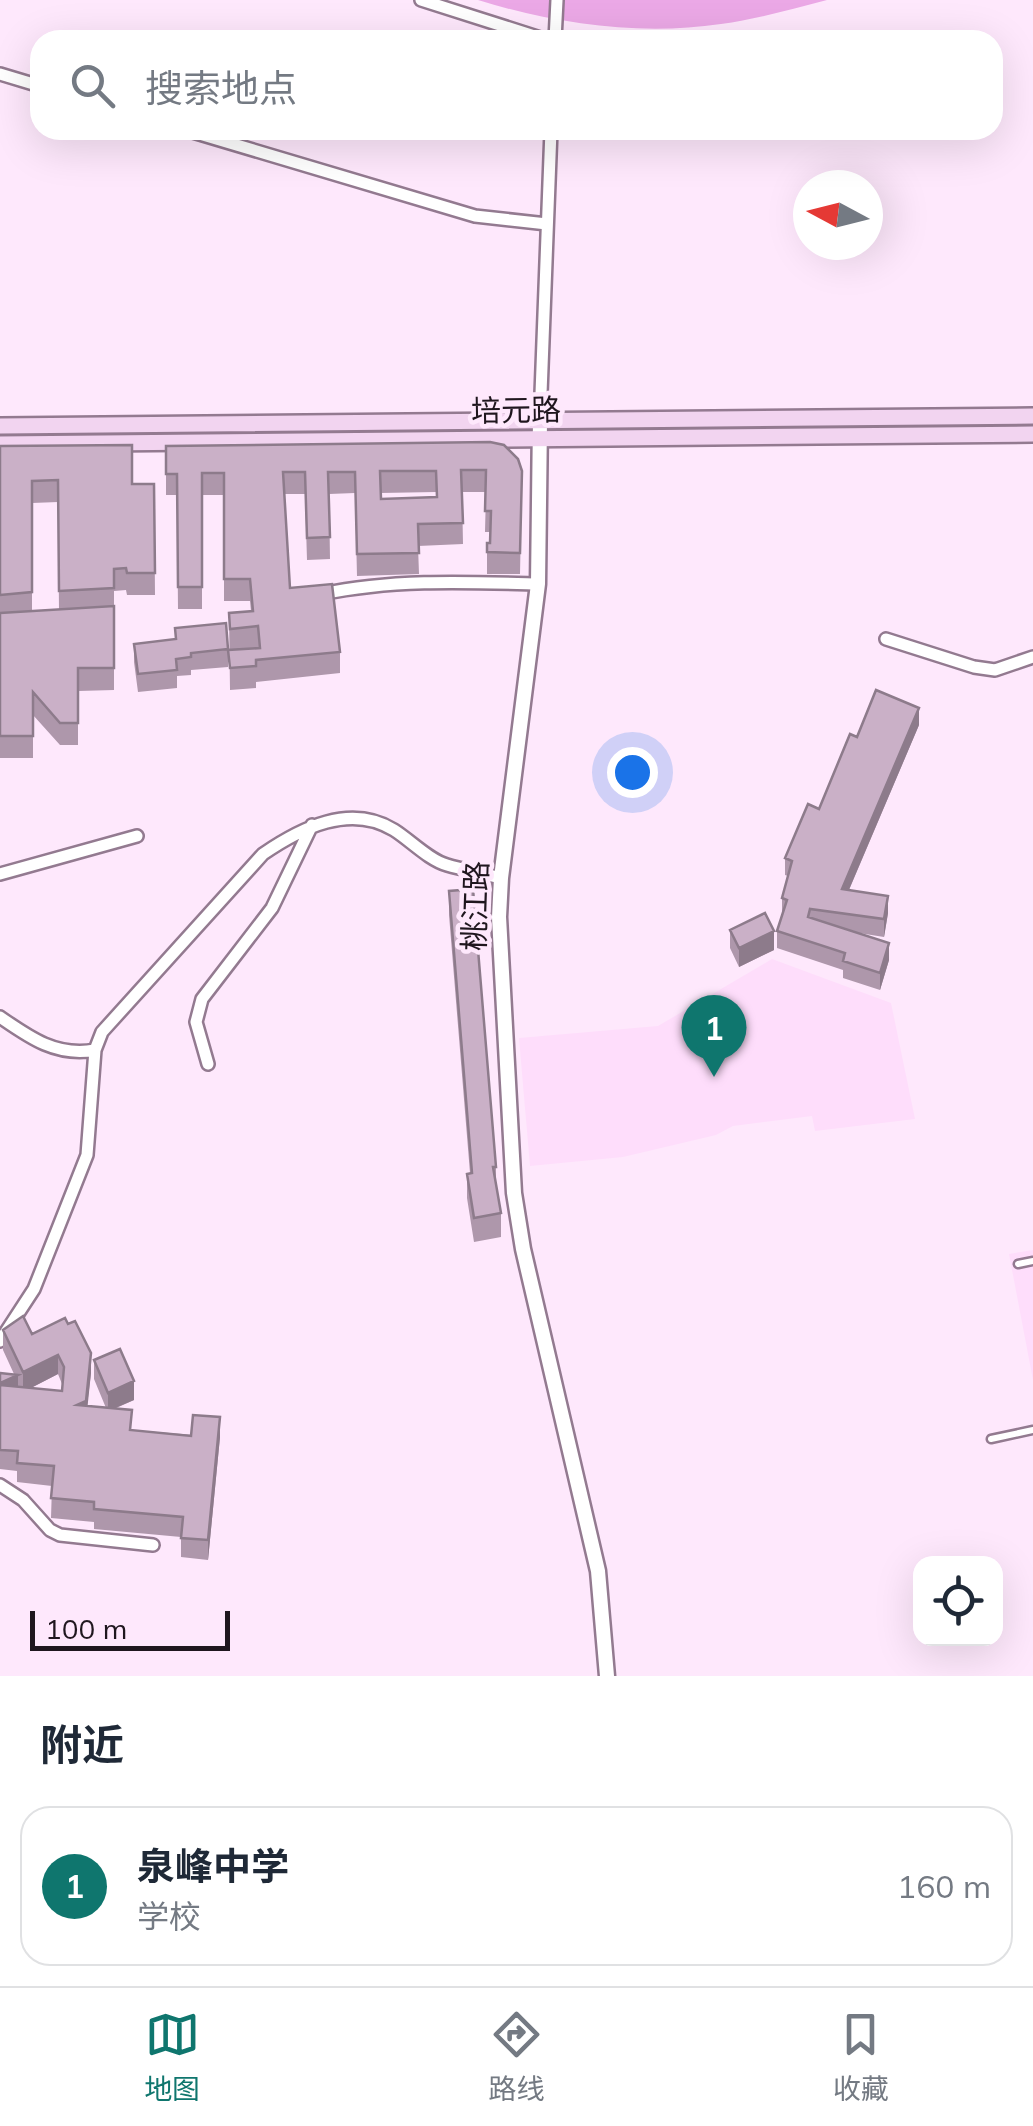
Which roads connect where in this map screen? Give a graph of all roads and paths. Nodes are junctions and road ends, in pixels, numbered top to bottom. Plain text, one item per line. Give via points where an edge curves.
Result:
1 (421, 0) edge
2 (557, 0) edge
3 (530, 30) edge
4 (553, 30) edge
5 (0, 74) edge
6 (30, 83) edge
7 (220, 140) edge
8 (551, 140) edge
9 (548, 224) junction
10 (1033, 416) edge
11 (540, 420) junction
12 (0, 426) edge
13 (1033, 434) edge
14 (540, 438) junction
15 (0, 444) edge
16 (538, 584) junction
17 (303, 598) edge
18 (886, 639) dead end
19 (1033, 656) edge
20 (312, 825) junction
21 (138, 836) dead end
22 (0, 874) edge
23 (501, 878) junction
24 (0, 1018) edge
25 (95, 1050) junction
26 (208, 1064) dead end
27 (1033, 1261) edge
28 (1018, 1264) dead end
29 (0, 1341) edge
30 (1033, 1430) edge
31 (990, 1438) dead end
32 (0, 1485) edge
33 (153, 1545) dead end
34 (607, 1676) edge

1 - 3 street
2 - 4 street
5 - 6 street
7 - 9 street via 476,216
8 - 9 street, 桃江路
9 - 11 street, 桃江路
10 - 11 main road, 培元路
11 - 12 main road, 培元路
11 - 14 street, 桃江路
13 - 14 main road, 培元路
14 - 15 main road, 培元路
14 - 16 street, 桃江路
16 - 17 street via 354,587
16 - 23 street, 桃江路
18 - 19 street via 995,670
20 - 23 street via 373,820 445,865
20 - 25 street via 263,854 102,1032
20 - 26 street via 272,908 202,999 196,1022
21 - 22 street
23 - 34 street, 桃江路 via 514,1193 598,1571
24 - 25 street via 67,1053
25 - 29 street via 87,1154 34,1288
27 - 28 lane
30 - 31 lane
32 - 33 street via 60,1535

